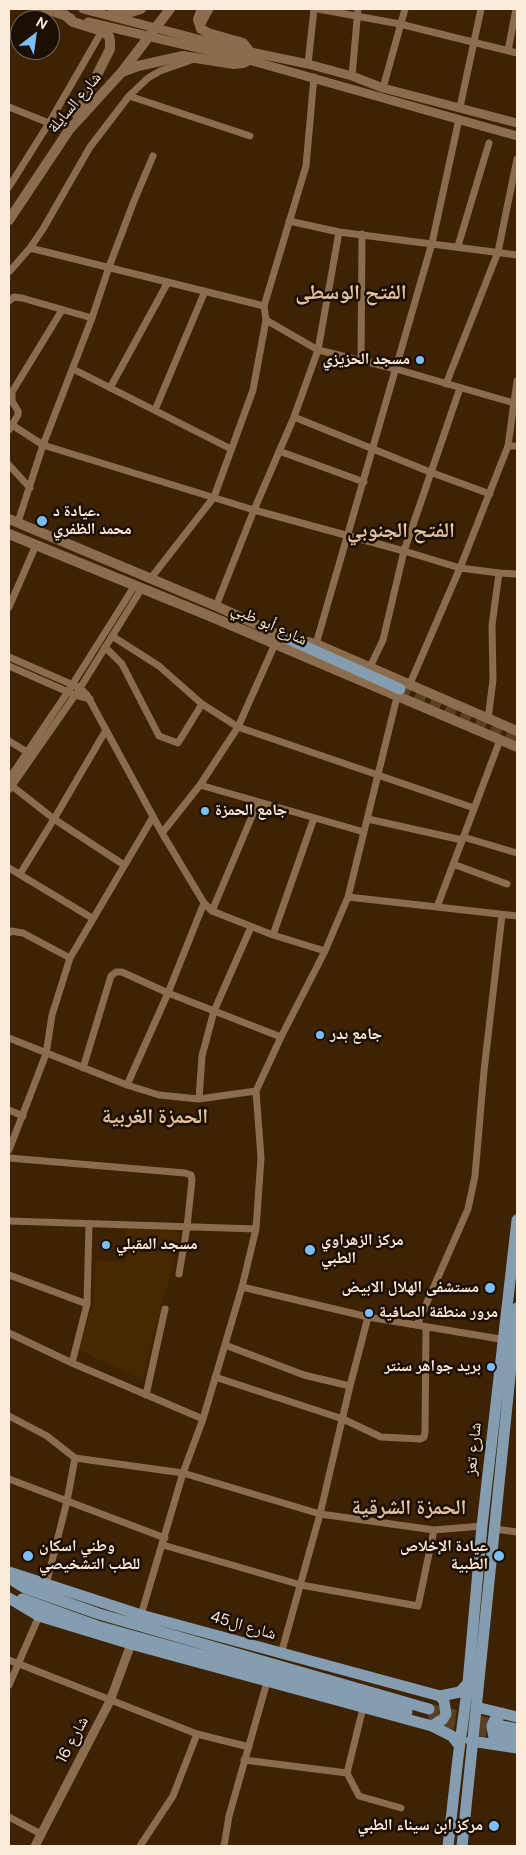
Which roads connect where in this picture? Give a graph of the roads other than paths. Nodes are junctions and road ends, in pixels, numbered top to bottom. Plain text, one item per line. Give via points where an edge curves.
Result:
1 (45, 9) edge
2 (83, 9) edge
3 (111, 9) edge
4 (141, 9) edge
5 (170, 9) edge
6 (202, 9) edge
7 (210, 9) edge
8 (314, 9) edge
9 (318, 9) edge
10 (405, 9) edge
11 (481, 9) edge
12 (516, 9) edge
13 (131, 11) edge
14 (357, 12) edge
15 (69, 14) edge
16 (400, 24) junction
17 (200, 27) junction
18 (102, 31) junction
19 (473, 42) junction
20 (508, 51) junction
21 (235, 53) junction
22 (517, 53) edge
23 (249, 56) junction
24 (199, 58) junction
25 (308, 64) junction
26 (121, 73) junction
27 (352, 76) junction
28 (314, 77) junction
29 (352, 88) junction
30 (383, 88) junction
31 (129, 96) junction
32 (9, 107) edge
33 (460, 107) junction
34 (460, 119) junction
35 (49, 123) junction
36 (517, 123) edge
37 (69, 130) junction
38 (250, 136) dead end
39 (517, 136) edge
40 (489, 143) dead end
41 (153, 156) dead end
42 (517, 159) edge
43 (9, 186) edge
44 (9, 220) edge
45 (289, 221) junction
46 (339, 232) junction
47 (362, 234) junction
48 (432, 242) junction
49 (458, 246) junction
50 (30, 248) junction
51 (498, 252) junction
52 (517, 255) edge
53 (109, 267) junction
54 (9, 272) edge
55 (168, 282) junction
56 (205, 291) junction
57 (9, 301) edge
58 (264, 306) junction
59 (62, 310) junction
60 (92, 318) junction
61 (266, 320) junction
62 (318, 350) junction
63 (361, 360) junction
64 (73, 369) junction
65 (396, 369) junction
66 (517, 381) edge
67 (446, 384) junction
68 (110, 388) junction
69 (460, 388) junction
70 (514, 403) junction
71 (155, 410) junction
72 (294, 417) junction
73 (10, 428) edge
74 (43, 445) junction
75 (508, 446) junction
76 (517, 446) edge
77 (231, 448) junction
78 (374, 449) junction
79 (279, 451) junction
80 (9, 465) edge
81 (430, 472) junction
82 (364, 482) junction
83 (30, 488) junction
84 (490, 494) junction
85 (214, 498) junction
86 (254, 510) junction
87 (13, 521) edge
88 (9, 534) edge
89 (348, 536) junction
90 (36, 545) junction
91 (404, 551) junction
92 (460, 568) junction
93 (499, 573) junction
94 (517, 574) edge
95 (151, 578) junction
96 (138, 586) junction
97 (9, 604) edge
98 (216, 606) junction
99 (112, 636) junction
100 (284, 637) junction
101 (275, 644) junction
102 (316, 644) junction
103 (105, 647) junction
104 (9, 657) edge
105 (9, 666) edge
106 (369, 668) junction
107 (72, 685) junction
108 (80, 688) junction
109 (402, 690) junction
110 (71, 694) junction
111 (90, 699) junction
112 (202, 704) junction
113 (488, 719) junction
114 (238, 727) junction
115 (106, 730) junction
116 (515, 738) edge
117 (500, 740) junction
118 (9, 741) edge
119 (27, 752) junction
120 (378, 776) junction
121 (9, 779) edge
122 (200, 785) junction
123 (10, 788) edge
124 (258, 802) junction
125 (474, 808) junction
126 (153, 818) junction
127 (314, 818) junction
128 (54, 819) junction
129 (368, 819) junction
130 (364, 832) junction
131 (162, 833) junction
132 (463, 838) junction
133 (517, 853) edge
134 (453, 864) junction
135 (124, 865) junction
136 (9, 868) edge
137 (20, 874) junction
138 (507, 884) dead end
139 (348, 897) junction
140 (204, 903) junction
141 (437, 907) junction
142 (212, 911) junction
143 (502, 915) junction
144 (517, 916) edge
145 (92, 918) junction
146 (251, 927) junction
147 (9, 933) edge
148 (273, 935) junction
149 (325, 951) junction
150 (70, 958) junction
151 (168, 993) junction
152 (214, 1011) junction
153 (281, 1037) junction
154 (9, 1038) edge
155 (46, 1054) junction
156 (83, 1068) junction
157 (127, 1086) junction
158 (256, 1091) junction
159 (199, 1099) junction
160 (9, 1110) edge
161 (23, 1116) junction
162 (9, 1150) edge
163 (9, 1158) edge
164 (517, 1220) edge
165 (9, 1221) edge
166 (90, 1224) junction
167 (187, 1227) junction
168 (256, 1229) junction
169 (179, 1274) dead end
170 (9, 1275) edge
171 (242, 1287) junction
172 (87, 1304) junction
173 (517, 1308) edge
174 (165, 1309) dead end
175 (368, 1317) junction
176 (417, 1325) junction
177 (426, 1327) junction
178 (9, 1333) edge
179 (508, 1341) junction
180 (225, 1345) junction
181 (72, 1363) junction
182 (215, 1377) junction
183 (350, 1386) junction
184 (146, 1395) junction
185 (9, 1416) edge
186 (343, 1418) junction
187 (203, 1419) junction
188 (75, 1458) junction
189 (183, 1474) junction
190 (9, 1479) edge
191 (67, 1502) junction
192 (320, 1514) junction
193 (482, 1526) junction
194 (494, 1529) junction
195 (434, 1530) junction
196 (517, 1532) edge
197 (164, 1541) junction
198 (9, 1572) edge
199 (9, 1578) edge
200 (46, 1585) junction
201 (301, 1585) junction
202 (9, 1593) edge
203 (9, 1598) edge
204 (141, 1615) junction
205 (39, 1616) junction
206 (131, 1644) junction
207 (281, 1654) junction
208 (9, 1660) edge
209 (19, 1664) junction
210 (267, 1682) junction
211 (468, 1683) junction
212 (9, 1685) edge
213 (440, 1696) junction
214 (110, 1701) junction
215 (476, 1707) junction
216 (363, 1708) junction
217 (502, 1713) junction
218 (517, 1716) edge
219 (430, 1717) junction
220 (517, 1729) edge
221 (197, 1734) junction
222 (500, 1735) junction
223 (517, 1739) edge
224 (471, 1741) junction
225 (459, 1745) junction
226 (248, 1747) junction
227 (517, 1748) edge
228 (244, 1760) junction
229 (347, 1773) junction
230 (401, 1808) dead end
231 (9, 1817) edge
232 (41, 1834) junction
233 (35, 1846) edge
234 (140, 1846) edge
235 (224, 1846) edge
236 (448, 1846) edge
237 (462, 1846) edge

1 - 15 street
2 - 21 street
3 - 13 street via 124,13
4 - 13 main road
5 - 26 main road, شارع السايلة
6 - 17 main road via 198,19
7 - 17 street
8 - 25 street
9 - 14 street
10 - 16 street
11 - 19 street
12 - 20 street
14 - 16 street
14 - 27 street
15 - 18 main road via 73,22
15 - 21 street
16 - 19 street
16 - 30 street
17 - 23 main road via 208,33 243,43
18 - 35 street
18 - 37 main road via 109,36 110,49
19 - 20 street
19 - 33 street
20 - 22 street
21 - 23 street
23 - 24 main road via 238,64
23 - 25 street
23 - 28 street
24 - 26 main road via 178,56
24 - 31 street via 160,71
25 - 27 street
26 - 37 main road, شارع السايلة
27 - 29 street
27 - 30 street
28 - 29 street
28 - 45 street via 306,166
29 - 34 street
30 - 33 street
31 - 38 street
31 - 50 street via 90,147
32 - 35 street
33 - 36 street
34 - 39 street
34 - 48 street
35 - 43 street
37 - 44 main road, شارع السايلة
40 - 49 street
41 - 53 street
42 - 51 street
45 - 46 street
45 - 58 street
46 - 47 street
46 - 62 street
47 - 48 street
47 - 63 street
48 - 49 street
48 - 65 street
49 - 51 street
50 - 53 street
50 - 54 street
51 - 52 street
51 - 67 street
53 - 55 street
53 - 60 street
55 - 56 street
55 - 68 street
56 - 58 street
56 - 71 street
57 - 59 street via 14,297 22,298
58 - 61 street
59 - 60 street
59 - 73 street via 12,392 12,401 18,411
60 - 64 street
61 - 62 street
61 - 77 street via 253,390
62 - 63 street
62 - 72 street
63 - 65 street
64 - 68 street
64 - 74 street
65 - 67 street
65 - 78 street
66 - 70 street
67 - 69 street
68 - 71 street
69 - 70 street
69 - 81 street
70 - 75 street
71 - 77 street
72 - 78 street
72 - 79 street
73 - 74 street
74 - 83 street
74 - 85 street
75 - 76 street
75 - 84 street
77 - 85 street
78 - 81 street
78 - 82 street
79 - 82 street
79 - 86 street
80 - 83 street
81 - 84 street
81 - 91 street
82 - 89 street
83 - 87 street
84 - 92 street
85 - 86 street
85 - 95 street
86 - 89 street
86 - 98 street
87 - 95 main road, شارع أبو ظبي
88 - 90 main road, شارع أبو ظبي
89 - 91 street
89 - 102 street
90 - 96 main road, شارع أبو ظبي
90 - 97 street
91 - 92 street
91 - 106 street via 383,640
92 - 93 street
92 - 109 street
93 - 94 street
93 - 113 street via 492,625 494,680
95 - 98 main road, شارع أبو ظبي
96 - 99 street
96 - 101 main road, شارع أبو ظبي
96 - 107 street
98 - 100 main road, شارع أبو ظبي
99 - 103 street
99 - 112 street via 159,666
100 - 102 main road, شارع أبو ظبي
100 - 109 main road
101 - 109 main road, شارع أبو ظبي
101 - 114 street
102 - 106 main road, شارع أبو ظبي
103 - 108 street
103 - 112 street via 122,664 159,736 178,743
104 - 107 street
105 - 110 street
106 - 109 main road, شارع أبو ظبي
107 - 108 street
107 - 110 street
108 - 110 street
108 - 111 street
109 - 113 main road, شارع أبو ظبي
109 - 117 main road, شارع أبو ظبي
109 - 120 street
110 - 111 street
110 - 119 street
110 - 123 street
111 - 115 street
112 - 114 street
113 - 116 main road, شارع أبو ظبي
114 - 120 street
114 - 122 street
115 - 126 street
115 - 128 street
116 - 117 main road, شارع أبو ظبي
117 - 125 street
118 - 119 street
119 - 121 street
120 - 125 street
120 - 129 street
122 - 124 street
122 - 131 street
123 - 128 street
124 - 127 street
124 - 142 street
125 - 132 street
126 - 131 street
126 - 135 street
127 - 130 street
127 - 148 street
128 - 135 street
128 - 137 street
129 - 130 street
129 - 132 street
130 - 139 street
131 - 140 street
132 - 133 street
132 - 134 street
134 - 138 street
134 - 141 street
135 - 145 street
136 - 137 street
137 - 145 street
139 - 141 street
139 - 149 street
140 - 142 street
140 - 151 street
141 - 143 street
142 - 146 street
143 - 144 street
143 - 176 street via 475,1176 468,1209
145 - 150 street
146 - 148 street
146 - 152 street
147 - 150 street via 23,933
148 - 149 street
149 - 153 street
150 - 155 street via 52,1014
151 - 152 street
151 - 156 street via 122,972 111,976
151 - 157 street
152 - 153 street
152 - 159 street via 202,1056
153 - 158 street
154 - 155 street
155 - 156 street
155 - 161 street
156 - 157 street
157 - 159 street via 158,1095
158 - 159 street
158 - 168 street via 261,1158
160 - 161 street
161 - 162 street
163 - 167 street via 185,1173 192,1180
164 - 179 main road, شارع تعز
165 - 166 street
166 - 167 street
166 - 172 street
167 - 168 street
167 - 169 street
168 - 171 street
170 - 172 street
171 - 175 street
171 - 180 street
172 - 181 street
173 - 179 main road, شارع تعز
174 - 184 street
175 - 176 street
175 - 183 street
176 - 177 street
177 - 179 street
177 - 186 street via 424,1437 381,1437
178 - 181 street
179 - 193 main road, شارع تعز
179 - 194 main road, شارع تعز
180 - 182 street
180 - 183 street via 304,1375
181 - 184 street
182 - 186 street
182 - 187 street
183 - 186 street
184 - 187 street
185 - 188 street via 47,1436
186 - 192 street
187 - 189 street
188 - 189 street
188 - 191 street
189 - 192 street
189 - 197 street
190 - 191 street
191 - 197 street
191 - 200 street
192 - 195 street
192 - 201 street
193 - 195 street
193 - 211 main road, شارع تعز
194 - 196 street
194 - 215 main road, شارع تعز
195 - 201 street via 418,1606
197 - 201 street
197 - 204 street
198 - 200 main road, شارع ال45
199 - 219 main road, شارع ال45 via 25,1588 99,1614
200 - 204 main road, شارع ال45
201 - 207 street
202 - 219 main road, شارع ال45 via 97,1626
203 - 205 main road, شارع ال45
204 - 207 main road, شارع ال45
205 - 206 main road, شارع ال45
205 - 209 street
206 - 210 main road, شارع ال45
206 - 214 street, شارع 16
207 - 213 main road, شارع ال45
208 - 209 street
209 - 212 street
209 - 214 street
210 - 216 main road, شارع ال45
210 - 226 street
211 - 213 main road via 460,1692
211 - 225 main road, شارع تعز
213 - 219 main road via 446,1714 443,1719
214 - 221 street
214 - 232 street, شارع 16
215 - 217 main road
215 - 224 main road, شارع تعز
216 - 219 main road, شارع ال45
216 - 229 street
217 - 218 main road
217 - 222 main road via 492,1726 494,1738
219 - 225 main road, شارع ال45
220 - 222 main road
221 - 226 street
221 - 234 street via 173,1796
222 - 223 main road
222 - 224 main road
222 - 227 main road
224 - 237 main road
225 - 236 main road
226 - 228 street
228 - 229 street
228 - 235 street
229 - 230 street via 359,1796
231 - 232 street
232 - 233 street, شارع 16

